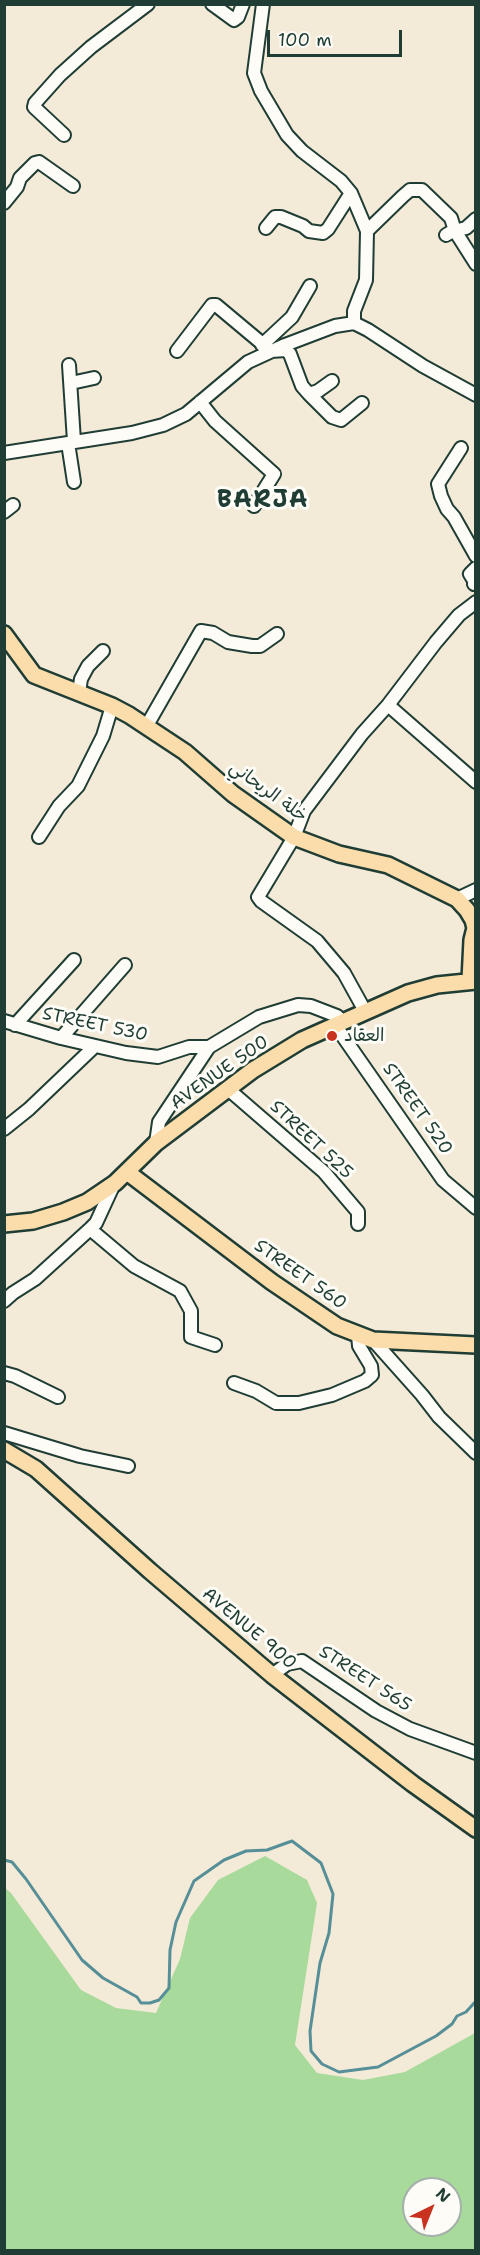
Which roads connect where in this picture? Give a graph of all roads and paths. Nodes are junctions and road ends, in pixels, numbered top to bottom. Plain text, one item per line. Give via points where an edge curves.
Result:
1 (148, 4) edge
2 (212, 4) edge
3 (243, 4) edge
4 (263, 4) edge
5 (63, 135) dead end
6 (73, 186) dead end
7 (351, 193) junction
8 (4, 203) edge
9 (476, 219) edge
10 (266, 228) dead end
11 (367, 231) junction
12 (451, 233) junction
13 (476, 264) edge
14 (310, 286) dead end
15 (354, 323) junction
16 (267, 348) junction
17 (177, 351) dead end
18 (69, 365) dead end
19 (94, 378) dead end
20 (332, 381) dead end
21 (71, 383) junction
22 (309, 394) junction
23 (476, 395) edge
24 (200, 402) junction
25 (362, 403) dead end
26 (71, 442) junction
27 (461, 448) dead end
28 (4, 453) edge
29 (74, 482) dead end
30 (254, 506) dead end
31 (476, 556) edge
32 (476, 568) edge
33 (474, 584) dead end
34 (476, 602) edge
35 (4, 634) edge
36 (277, 634) dead end
37 (104, 651) dead end
38 (79, 692) junction
39 (388, 705) junction
40 (112, 706) junction
41 (146, 727) junction
42 (476, 782) edge
43 (39, 837) dead end
44 (294, 837) junction
45 (476, 890) edge
46 (457, 899) junction
47 (74, 960) dead end
48 (125, 965) dead end
49 (473, 981) edge
50 (365, 1011) junction
51 (339, 1023) junction
52 (8, 1024) edge
53 (61, 1038) junction
54 (95, 1046) junction
55 (209, 1047) junction
56 (228, 1089) junction
57 (4, 1129) edge
58 (156, 1143) junction
59 (127, 1172) junction
60 (115, 1183) junction
61 (476, 1208) edge
62 (4, 1224) edge
63 (357, 1224) dead end
64 (90, 1229) junction
65 (4, 1301) edge
66 (365, 1337) junction
67 (476, 1345) edge
68 (215, 1346) dead end
69 (4, 1373) edge
70 (234, 1383) dead end
71 (58, 1397) dead end
72 (4, 1433) edge
73 (4, 1450) edge
74 (476, 1453) edge
75 (128, 1466) dead end
76 (272, 1674) junction
77 (476, 1753) edge
78 (476, 1829) edge

1 - 5 street via 91,47 35,103 34,107
2 - 3 street via 234,20
4 - 7 street via 254,74 261,91 287,135
6 - 8 street via 39,162 20,178
7 - 10 street via 323,233 309,231 281,217 275,217
7 - 11 street
9 - 12 street
11 - 12 street via 410,190 422,190 451,218
11 - 15 street via 366,280 354,311
12 - 13 street
14 - 16 street
15 - 16 street
15 - 23 street
16 - 17 street via 212,305
16 - 22 street via 290,354
16 - 24 street
18 - 21 street
19 - 21 street
20 - 22 street
21 - 26 street
22 - 25 street via 332,417 341,420
24 - 26 street via 163,425
24 - 30 street via 215,421 274,474
26 - 28 street
26 - 29 street
27 - 31 street via 438,484 444,503
32 - 33 street via 470,574
34 - 39 street via 459,615
35 - 38 main road, خلة الريحاني via 34,675
36 - 41 street via 260,646 252,646 201,632
37 - 38 street via 88,666
38 - 40 main road, خلة الريحاني
39 - 42 street
39 - 44 street via 304,811
40 - 41 main road, خلة الريحاني
40 - 43 street via 103,736 78,786
41 - 44 main road, خلة الريحاني via 193,758 233,794
44 - 46 main road, خلة الريحاني via 339,854 388,865
44 - 50 street via 258,897 317,941 344,973
45 - 46 street
46 - 49 main road, خلة الريحاني via 475,928
47 - 52 street
48 - 53 street
49 - 50 main road, AVENUE 500 via 408,993
50 - 51 main road, AVENUE 500
51 - 55 street, STREET 530 via 337,1016 298,1005 259,1017
51 - 56 main road, AVENUE 500 via 302,1040
51 - 61 street, STREET 520 via 443,1180
52 - 53 street, STREET 530
53 - 54 street, STREET 530
54 - 55 street, STREET 530 via 158,1057 189,1047
54 - 57 street
55 - 58 street via 159,1122
56 - 58 main road, AVENUE 500
56 - 63 street, STREET 525 via 324,1172 358,1212
58 - 59 main road, AVENUE 500
59 - 60 main road, AVENUE 500
59 - 66 main road, STREET 560 via 308,1308
60 - 62 main road, AVENUE 500 via 63,1212
60 - 64 street
64 - 65 street via 35,1279
64 - 68 street via 134,1266 180,1291 191,1311 191,1337
66 - 67 main road, STREET 560
66 - 70 street via 359,1347 372,1375 332,1395 299,1403 276,1403
66 - 74 street
69 - 71 street
72 - 75 street
73 - 76 main road, AVENUE 900 via 36,1469
76 - 77 street, STREET 565 via 287,1664 302,1661 410,1729
76 - 78 main road, AVENUE 900

